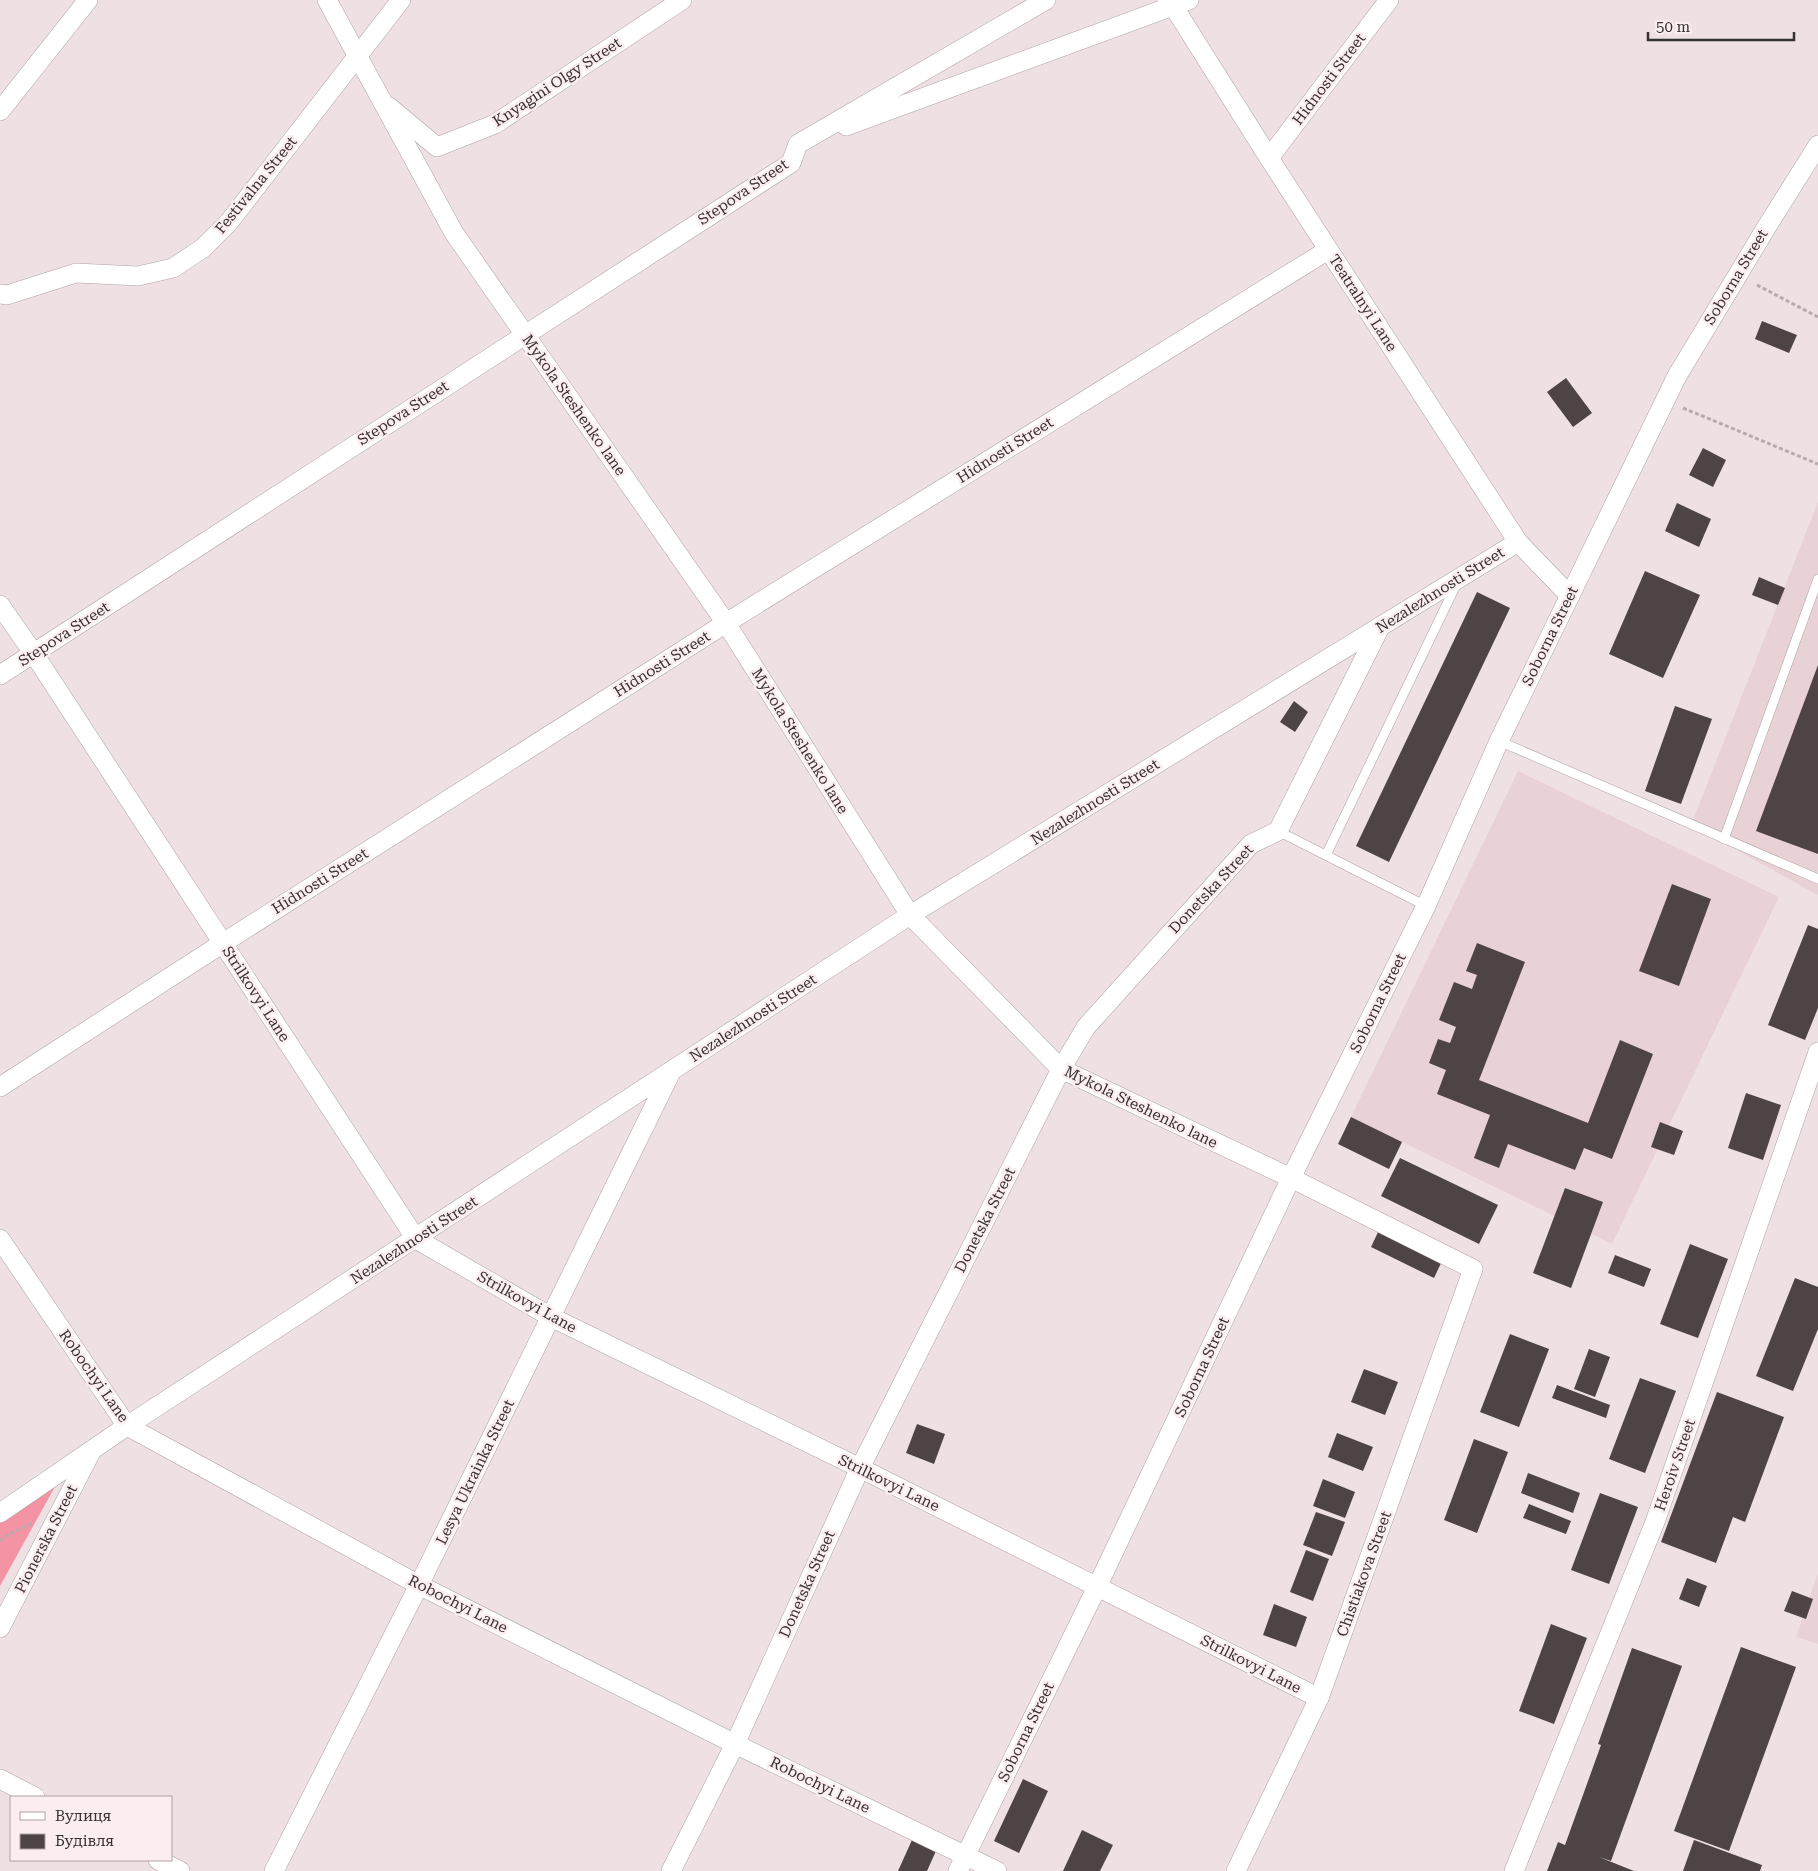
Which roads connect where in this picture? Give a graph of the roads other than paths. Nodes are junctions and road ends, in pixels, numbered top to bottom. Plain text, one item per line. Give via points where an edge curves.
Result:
1 (88, 0) edge
2 (327, 0) edge
3 (401, 0) edge
4 (682, 0) edge
5 (1046, 0) edge
6 (1389, 0) edge
7 (1176, 2) edge
8 (356, 56) junction
9 (381, 101) junction
10 (0, 111) edge
11 (798, 144) junction
12 (1818, 145) edge
13 (1269, 158) junction
14 (1328, 250) junction
15 (0, 294) edge
16 (524, 334) junction
17 (1518, 542) junction
18 (1459, 578) junction
19 (1818, 579) edge
20 (1570, 596) junction
21 (0, 605) edge
22 (726, 623) junction
23 (1380, 627) junction
24 (34, 654) junction
25 (0, 675) edge
26 (1499, 741) junction
27 (1278, 831) junction
28 (1724, 839) junction
29 (1326, 855) junction
30 (1818, 879) edge
31 (1426, 906) junction
32 (910, 915) junction
33 (223, 942) junction
34 (1818, 1052) edge
35 (1061, 1069) junction
36 (671, 1070) junction
37 (0, 1087) edge
38 (1291, 1178) junction
39 (0, 1239) edge
40 (416, 1239) junction
41 (1473, 1269) joint
42 (551, 1317) junction
43 (127, 1426) junction
44 (92, 1450) junction
45 (860, 1468) junction
46 (0, 1513) edge
47 (419, 1585) junction
48 (1097, 1587) junction
49 (0, 1628) edge
50 (1319, 1698) junction
51 (735, 1744) junction
52 (0, 1779) edge
53 (33, 1796) edge
54 (160, 1861) edge
55 (962, 1864) edge
56 (180, 1871) edge
57 (274, 1871) edge
58 (671, 1871) edge
59 (997, 1871) edge
60 (1236, 1871) edge
61 (1514, 1871) edge

1 - 10 street
2 - 8 street, Mykola Steshenko lane
3 - 8 street, Festivalna Street
4 - 9 street, Knyagini Olgy Street via 494,124 436,146
5 - 11 street, Stepova Street
6 - 13 street, Hidnosti Street
7 - 11 street, Stepova Street
7 - 13 street, Teatralnyi Lane via 1177,12
8 - 9 street, Mykola Steshenko lane
8 - 15 street, Festivalna Street via 229,222 203,248 172,268 138,276 76,274 7,295
9 - 16 street, Mykola Steshenko lane via 454,233
11 - 16 street, Stepova Street via 791,163
12 - 20 street, Soborna Street via 1677,376
13 - 14 street, Teatralnyi Lane
14 - 17 street, Teatralnyi Lane
14 - 22 street, Hidnosti Street
16 - 22 street, Mykola Steshenko lane
16 - 24 street, Stepova Street
17 - 18 street, Nezalezhnosti Street
17 - 20 street, Teatralnyi Lane
18 - 23 street, Nezalezhnosti Street
18 - 29 lane
19 - 28 lane
20 - 26 street, Soborna Street
21 - 24 street, Strilkovyi Lane
22 - 32 street, Mykola Steshenko lane
22 - 33 street, Hidnosti Street
23 - 27 street
23 - 32 street, Nezalezhnosti Street
24 - 25 street, Stepova Street
24 - 33 street, Strilkovyi Lane
26 - 28 lane
26 - 31 street, Soborna Street
27 - 29 lane
27 - 35 street, Donetska Street via 1250,844 1086,1027
28 - 30 lane
29 - 31 lane
31 - 38 street, Soborna Street
32 - 35 street, Mykola Steshenko lane
32 - 36 street, Nezalezhnosti Street
33 - 37 street, Hidnosti Street
33 - 40 street, Strilkovyi Lane
34 - 61 street, Heroiv Street via 1655,1522
35 - 38 street, Mykola Steshenko lane
35 - 45 street, Donetska Street
36 - 40 street, Nezalezhnosti Street
36 - 42 street, Lesya Ukrainka Street
38 - 41 street, Mykola Steshenko lane
38 - 48 street, Soborna Street
39 - 43 street, Robochyi Lane
40 - 42 street, Strilkovyi Lane
40 - 43 street, Nezalezhnosti Street
41 - 50 street, Chistiakova Street
42 - 45 street, Strilkovyi Lane
42 - 47 street, Lesya Ukrainka Street
43 - 44 street, Nezalezhnosti Street
43 - 47 street, Robochyi Lane
44 - 46 street, Nezalezhnosti Street
44 - 49 street, Pionerska Street
45 - 48 street, Strilkovyi Lane
45 - 51 street, Donetska Street
47 - 51 street, Robochyi Lane
47 - 57 street, Lesya Ukrainka Street
48 - 50 street, Strilkovyi Lane
48 - 55 street, Soborna Street
50 - 60 street, Chistiakova Street
51 - 55 street, Robochyi Lane
51 - 58 street, Donetska Street
52 - 53 street
54 - 56 street
55 - 59 street, Robochyi Lane

